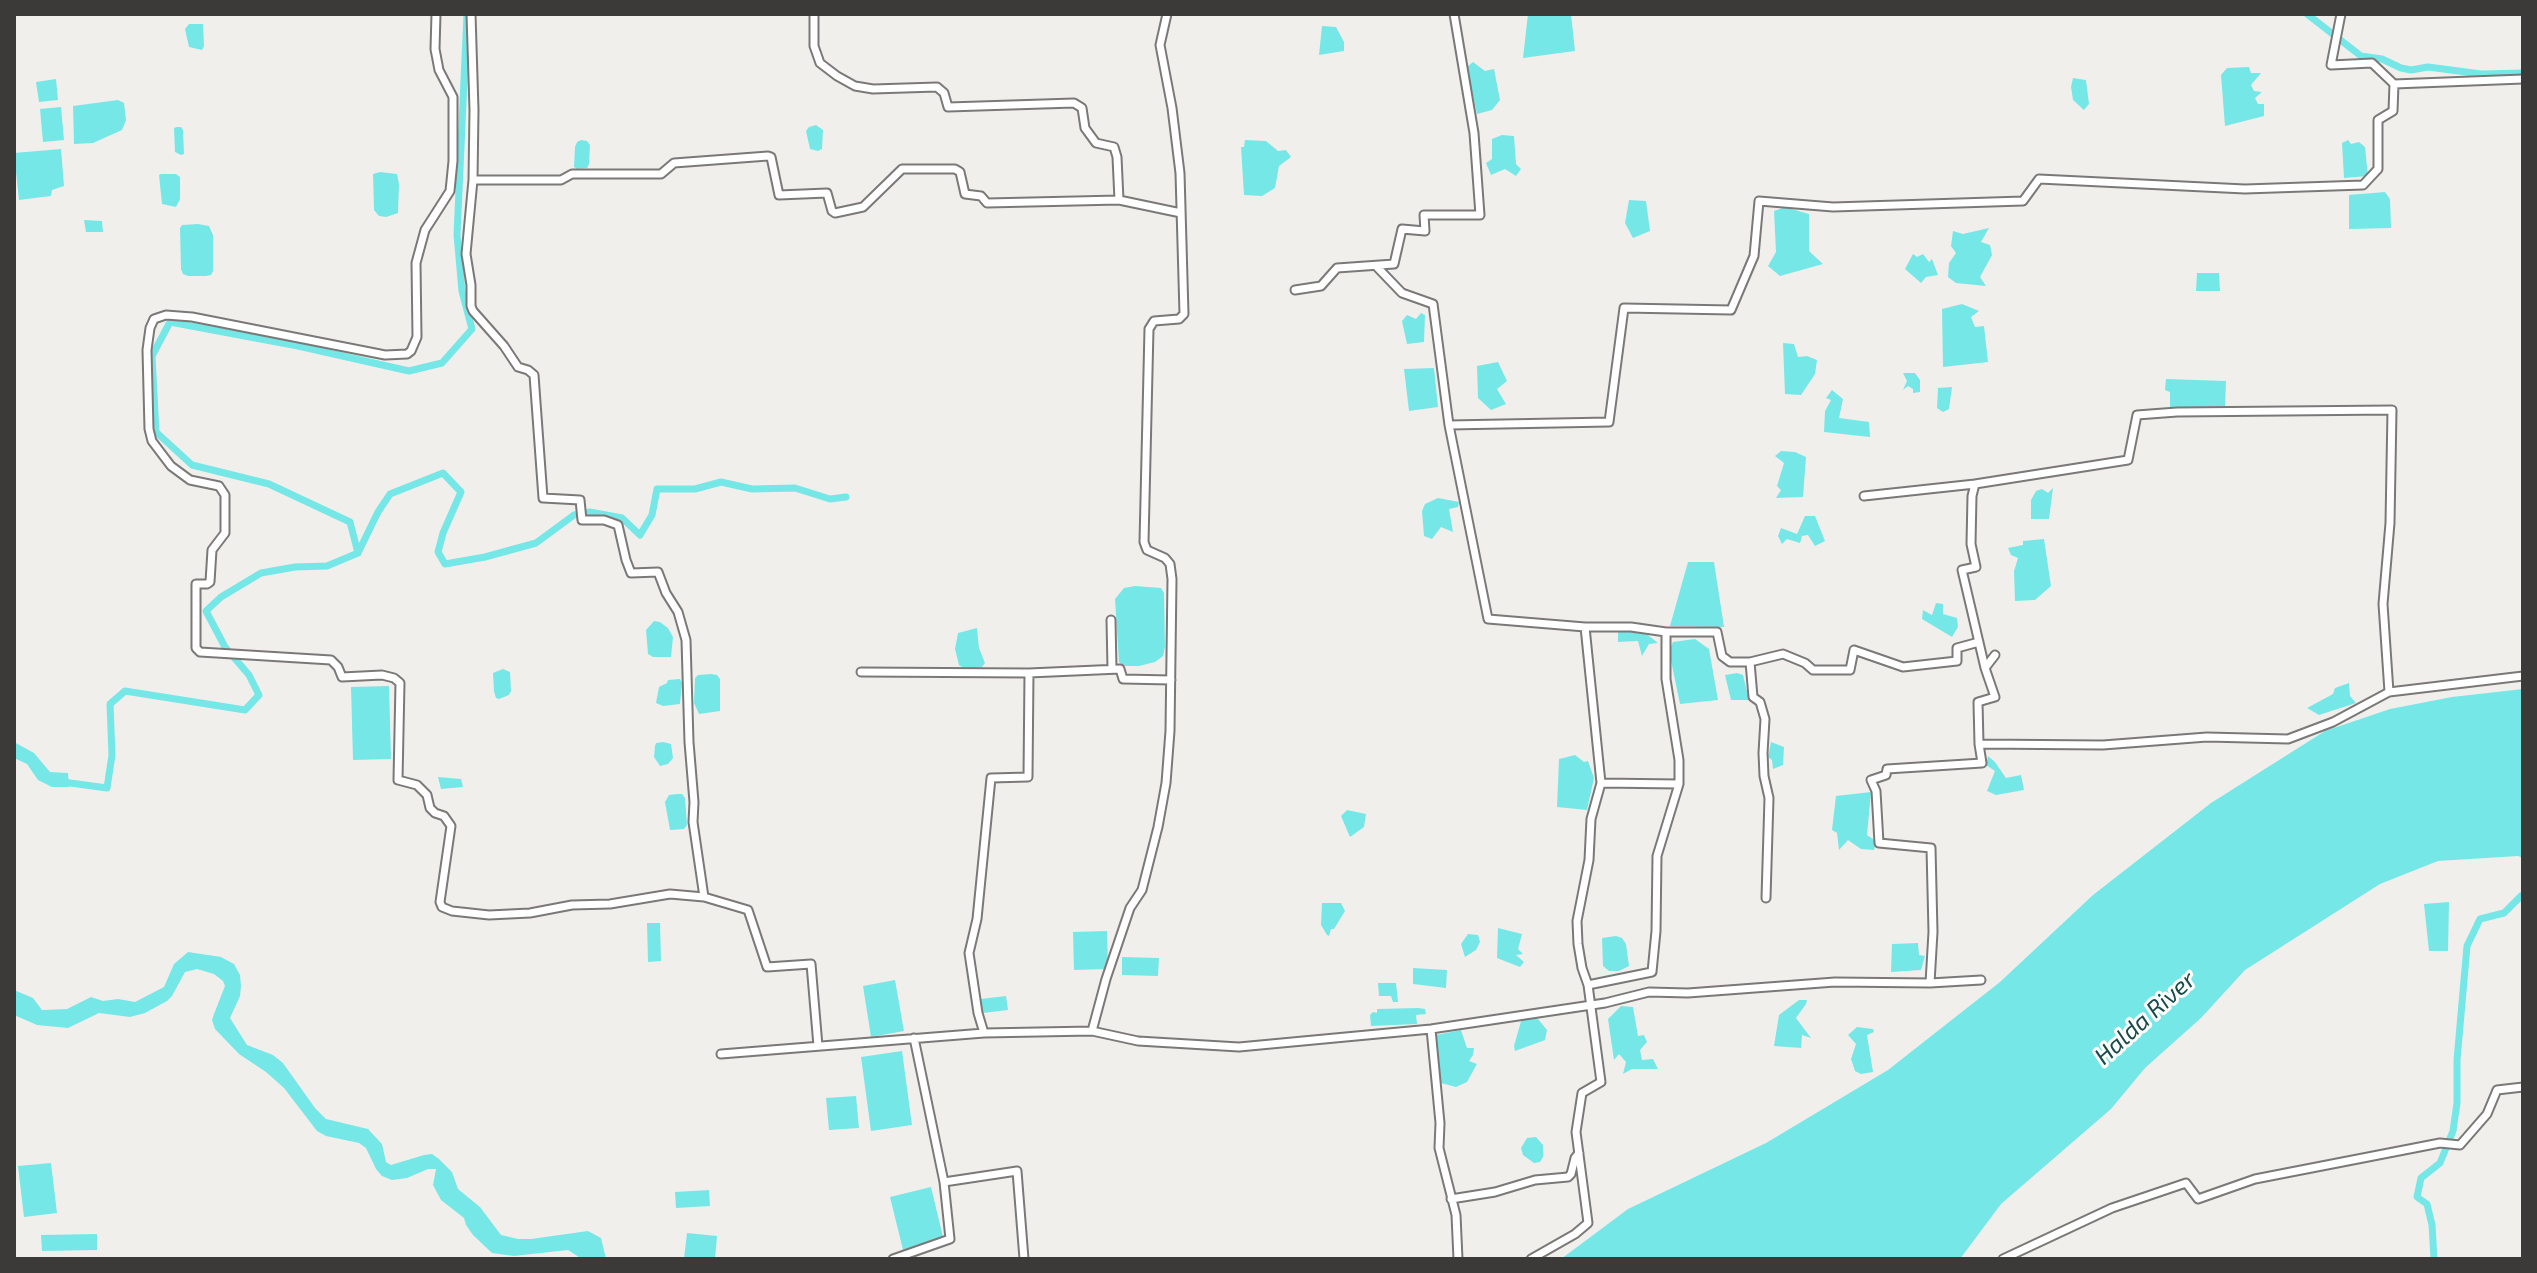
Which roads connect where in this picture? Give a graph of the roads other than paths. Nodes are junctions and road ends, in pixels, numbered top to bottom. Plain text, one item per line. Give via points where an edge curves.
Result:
1 (436, 14) edge
2 (471, 14) edge
3 (814, 14) edge
4 (1167, 14) edge
5 (1454, 14) edge
6 (2341, 14) edge
7 (2523, 79) edge
8 (2394, 84) junction
9 (473, 180) junction
10 (1119, 200) junction
11 (1181, 213) junction
12 (1377, 267) junction
13 (1295, 290) dead end
14 (1449, 425) junction
15 (1975, 484) junction
16 (1864, 496) dead end
17 (1111, 620) dead end
18 (1585, 627) junction
19 (1666, 632) junction
20 (1979, 642) junction
21 (1995, 655) dead end
22 (1750, 662) junction
23 (1985, 668) junction
24 (1112, 669) junction
25 (861, 672) dead end
26 (1029, 673) junction
27 (2523, 676) edge
28 (1171, 680) junction
29 (2389, 692) junction
30 (1979, 744) junction
31 (1601, 783) junction
32 (1679, 784) junction
33 (704, 897) junction
34 (1766, 898) dead end
35 (1981, 980) dead end
36 (1930, 983) junction
37 (1588, 985) junction
38 (1590, 1005) junction
39 (1431, 1029) junction
40 (1092, 1031) junction
41 (984, 1033) junction
42 (914, 1038) junction
43 (818, 1046) junction
44 (721, 1054) dead end
45 (2523, 1087) edge
46 (1579, 1153) junction
47 (944, 1182) junction
48 (1451, 1199) junction
49 (893, 1259) edge
50 (1024, 1259) edge
51 (1458, 1259) edge
52 (1531, 1259) edge
53 (2003, 1259) edge

1 - 33 street via 439,70 453,97 453,161 450,191 425,230 416,263 417,337 411,351 395,355 348,349 192,317 166,315 154,319 150,328 152,441 171,466 190,480 219,486 225,495 225,533 212,550 210,582 196,584 196,648 331,660 342,677 382,675 400,683 398,780 417,785 430,808 451,826 442,907 516,914 670,894
2 - 9 street
3 - 10 street via 820,63 855,86 937,87 948,107 1074,103 1082,108 1085,128 1096,143 1114,147
4 - 11 street via 1160,45 1176,139
5 - 12 street via 1474,133 1480,215 1424,215 1425,231 1402,229 1394,264
6 - 8 street via 2331,65 2372,63
7 - 8 street
8 - 14 street via 2393,111 2378,120 2378,169 2363,185 2245,189 2039,179 2023,201 1833,207 1759,201 1754,256 1731,310 1624,308 1609,422
9 - 10 street via 661,174 674,163 768,156 779,195 827,193 835,213 863,207 902,169 958,170 965,194 981,196 987,203
9 - 33 street via 466,254 471,306 518,367 534,375 543,498 580,500 582,520 618,525 631,573 658,572 678,612 686,640 693,822
10 - 11 street
11 - 28 street via 1184,314 1150,325 1144,462 1144,542 1147,550 1170,564 1172,579
12 - 13 street via 1337,268 1321,286
12 - 14 street via 1402,293 1433,304
14 - 18 street via 1488,619
15 - 16 street
15 - 20 street via 1971,544 1976,567 1962,570
15 - 29 street via 2128,460 2137,415 2392,410 2383,604
17 - 24 street
18 - 19 street
18 - 31 street
19 - 22 street via 1717,632 1722,656 1730,662
19 - 32 street via 1666,679
20 - 22 street via 1957,648 1957,661 1903,667 1854,650 1850,670 1813,670 1783,654
20 - 23 street
21 - 23 street
22 - 34 street via 1753,697 1765,719
23 - 30 street via 1995,697 1978,702
24 - 26 street
24 - 28 street via 1120,669 1123,679
25 - 26 street
26 - 41 street via 1028,777 991,778 969,953
27 - 29 street
28 - 40 street via 1166,783 1158,827 1142,890 1130,908
29 - 30 street via 2288,739
30 - 36 street via 1982,763 1887,769 1886,775 1871,780 1879,843 1931,848
31 - 32 street
31 - 37 street via 1577,921
32 - 37 street via 1657,856 1652,972
33 - 43 street via 748,910 767,967 811,964
35 - 36 street
36 - 38 street via 1835,982 1649,992
37 - 38 street
38 - 39 street
38 - 46 street via 1601,1082 1582,1093 1576,1132
39 - 40 street via 1239,1047 1138,1041
39 - 48 street via 1439,1148
40 - 41 street
41 - 42 street
42 - 43 street
42 - 47 street
43 - 44 street
45 - 53 street via 2497,1090 2487,1114 2460,1145 2440,1143 2255,1179 2198,1199 2186,1183 2112,1208
46 - 48 street via 1568,1177
46 - 52 street via 1588,1223
47 - 49 street via 950,1239
47 - 50 street via 1017,1171
48 - 51 street

